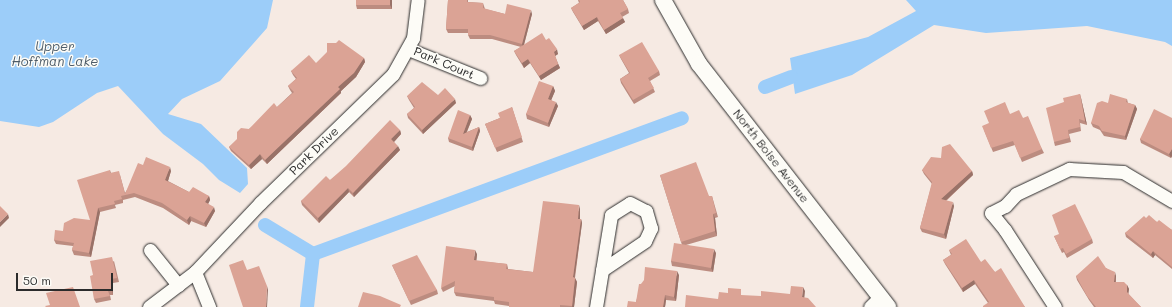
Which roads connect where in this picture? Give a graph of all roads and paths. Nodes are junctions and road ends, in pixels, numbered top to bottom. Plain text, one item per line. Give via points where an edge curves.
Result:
1 (418, 0) edge
2 (663, 0) edge
3 (408, 48) junction
4 (480, 78) dead end
5 (1172, 202) edge
6 (150, 250) dead end
7 (602, 270) junction
8 (195, 272) junction
9 (178, 285) junction
10 (879, 304) edge
11 (149, 307) edge
12 (209, 307) edge
13 (596, 307) edge
14 (1055, 307) edge

1 - 3 street, Park Drive via 416,27
2 - 10 street, North Boise Avenue via 699,64
3 - 4 street, Park Court
3 - 8 street, Park Drive via 402,62 380,88 260,203
5 - 14 street via 1124,172 1070,169 1016,194 1004,206 990,213 1005,230
6 - 9 street
7 - 7 street via 611,215 630,203 646,210 651,228 645,241
7 - 13 street
8 - 9 street, Park Drive
8 - 12 street
9 - 11 street, Park Drive

